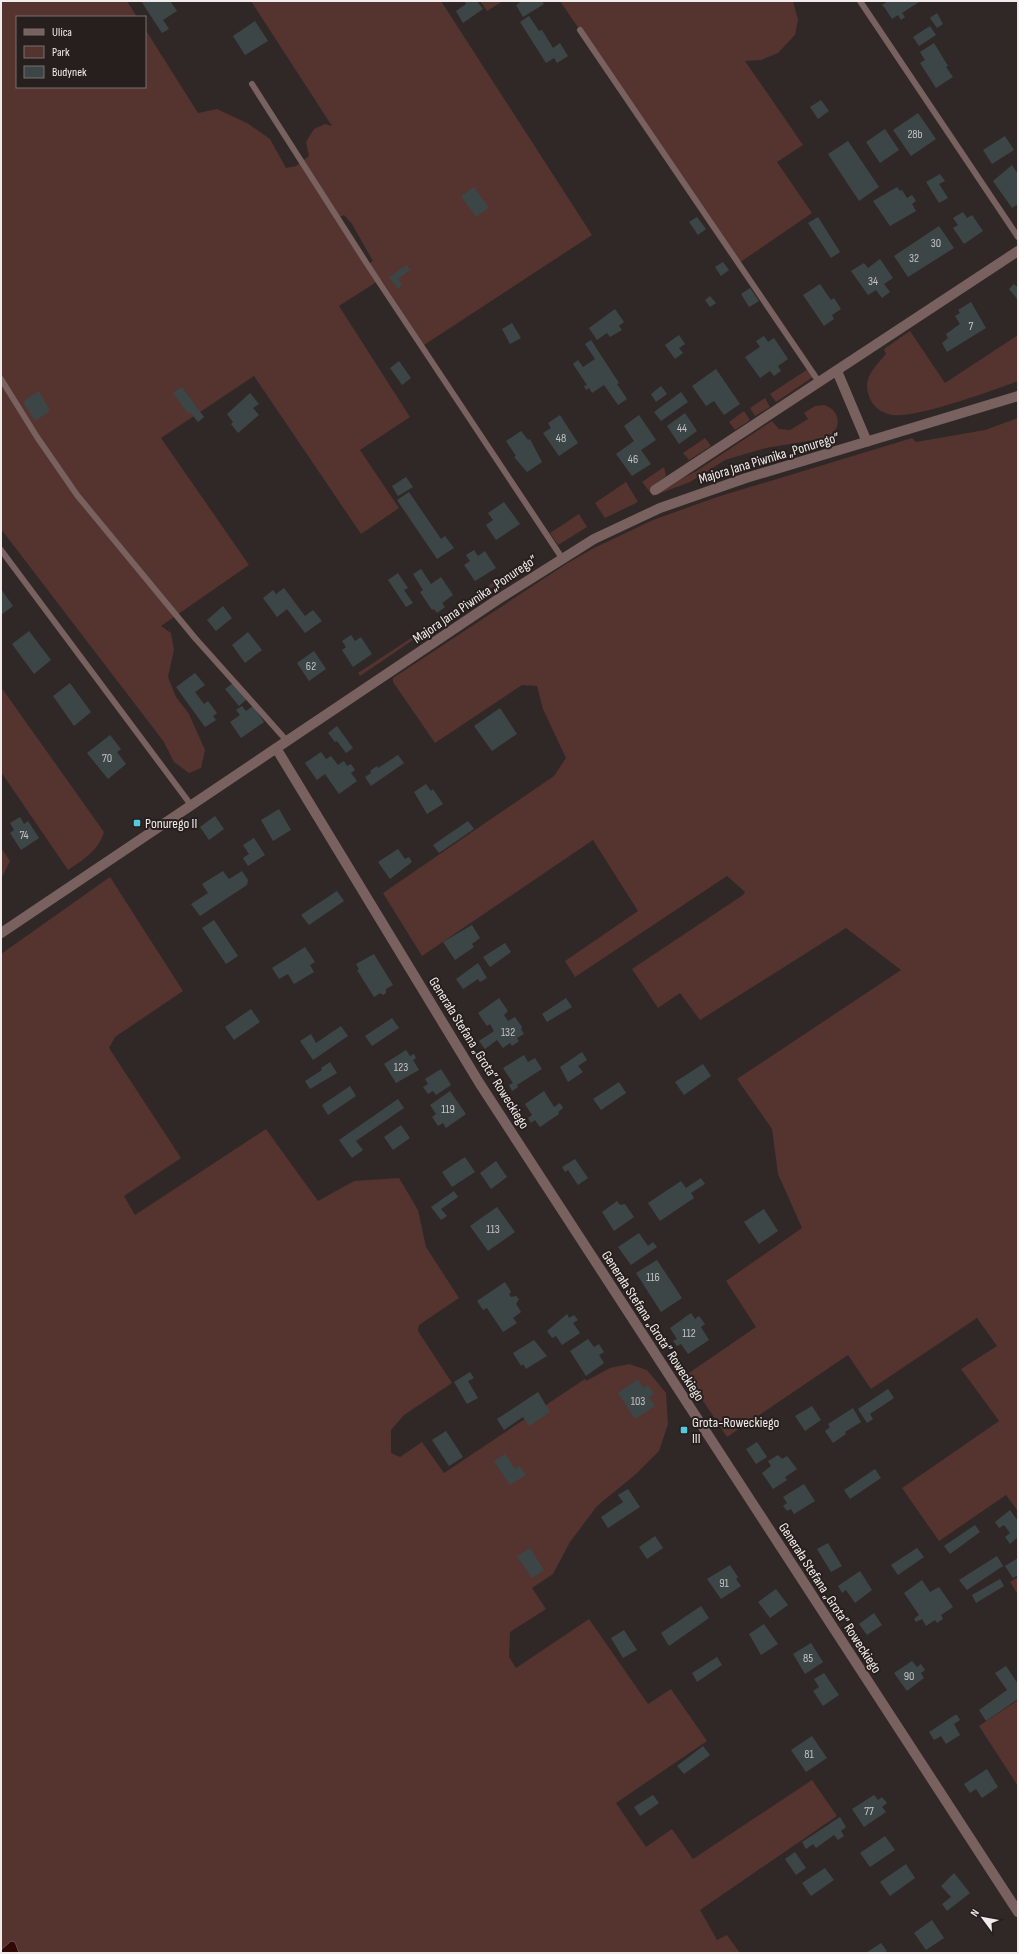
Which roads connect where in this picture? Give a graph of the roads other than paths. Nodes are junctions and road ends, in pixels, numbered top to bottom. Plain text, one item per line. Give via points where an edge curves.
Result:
1 (860, 1) edge
2 (580, 30) dead end
3 (252, 84) dead end
4 (1018, 237) edge
5 (1018, 252) edge
6 (836, 371) junction
7 (1, 379) edge
8 (819, 382) junction
9 (1018, 396) edge
10 (867, 442) junction
11 (655, 490) dead end
12 (1, 550) edge
13 (562, 558) junction
14 (287, 741) junction
15 (276, 748) junction
16 (191, 805) junction
17 (1, 933) edge
18 (1018, 1912) edge

1 - 4 lane
2 - 8 lane
3 - 13 lane via 367,264
5 - 6 street, Majora Jana Piwnika „Ponurego”
6 - 8 street, Majora Jana Piwnika „Ponurego”
6 - 10 street
7 - 14 lane via 77,495 195,638
8 - 11 street, Majora Jana Piwnika „Ponurego”
9 - 10 street, Majora Jana Piwnika „Ponurego”
10 - 13 street, Majora Jana Piwnika „Ponurego” via 746,478 660,508 601,535
12 - 16 lane
13 - 14 street, Majora Jana Piwnika „Ponurego”
14 - 15 street, Majora Jana Piwnika „Ponurego”
15 - 16 street, Majora Jana Piwnika „Ponurego”
15 - 18 street, Generała Stefana „Grota” Roweckiego via 480,1084
16 - 17 street, Majora Jana Piwnika „Ponurego”

